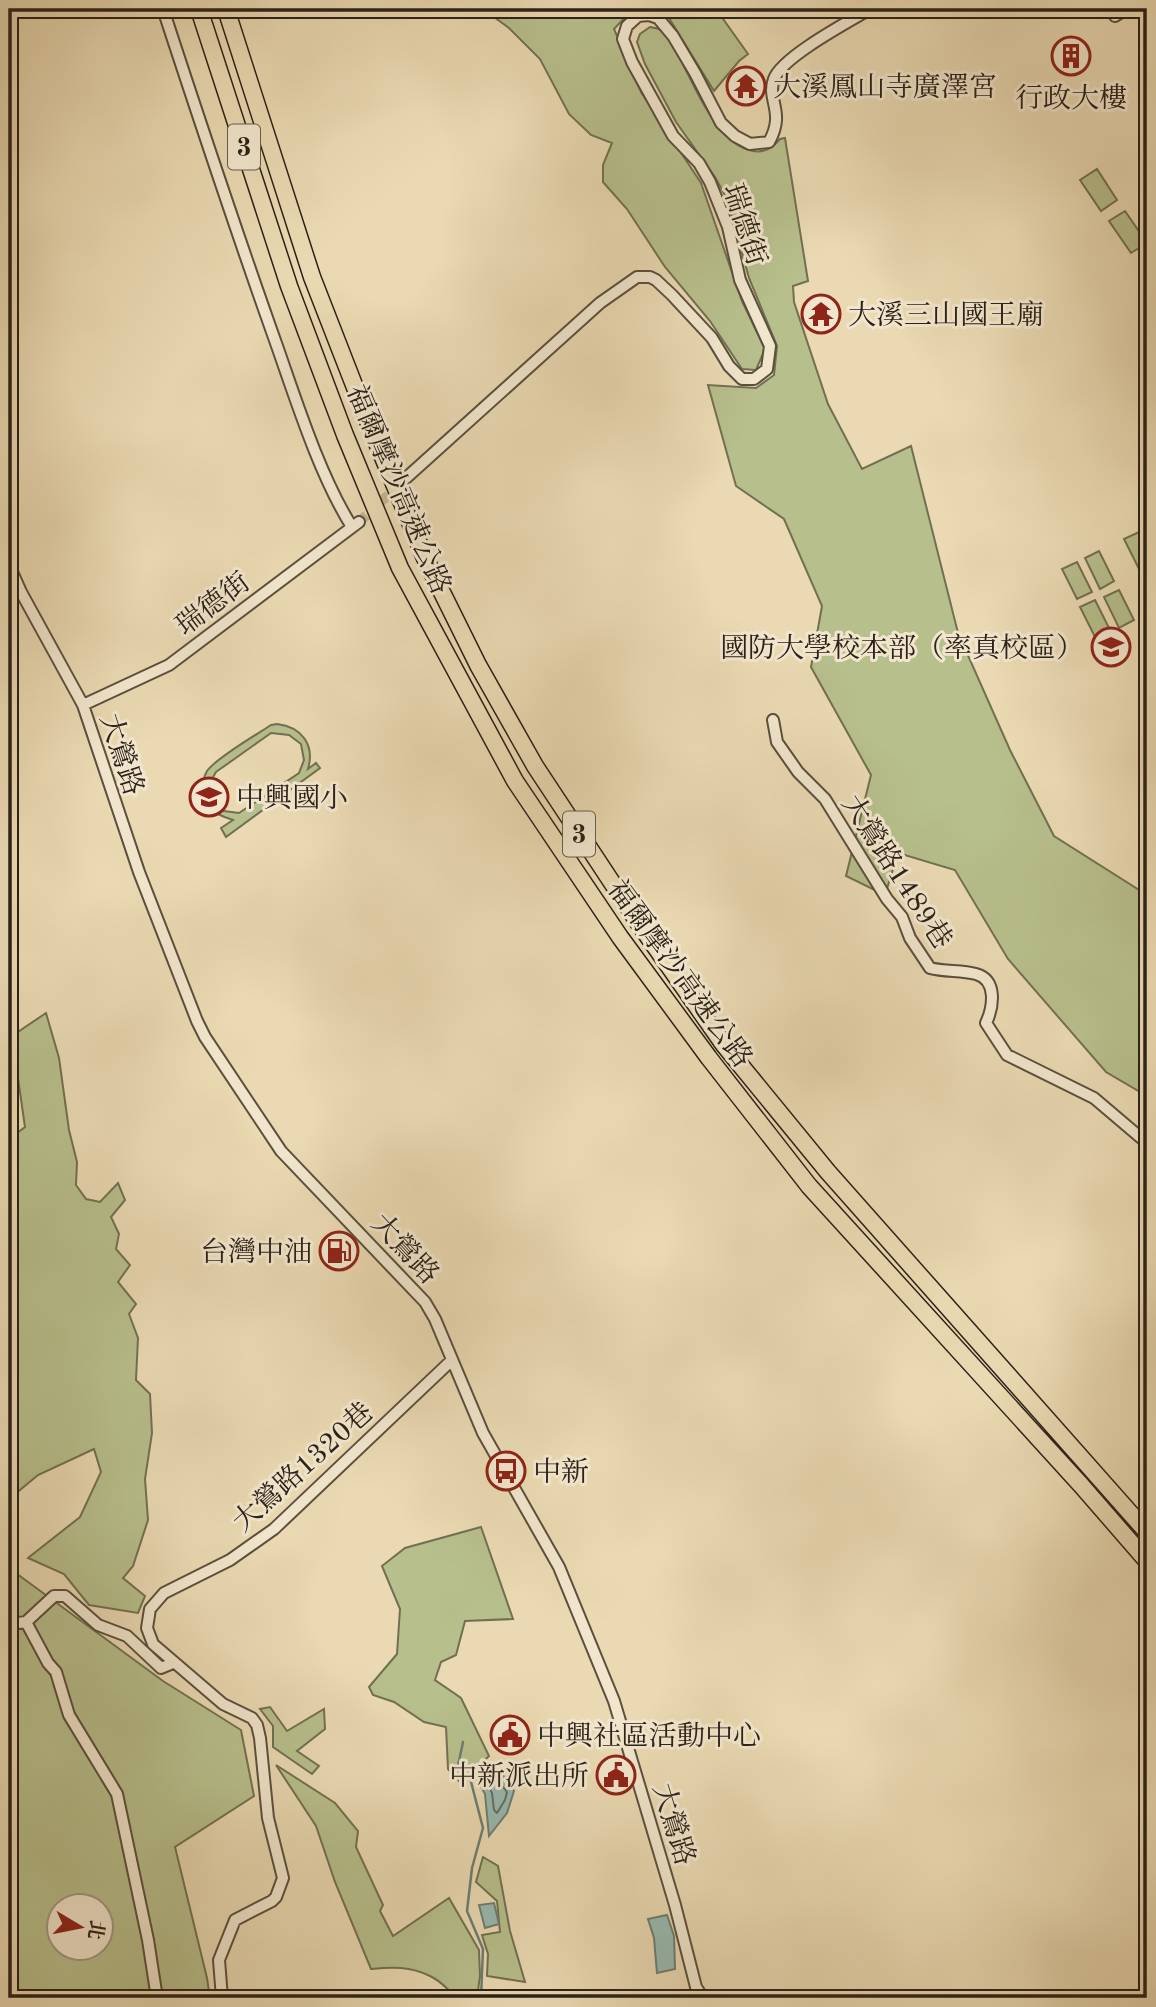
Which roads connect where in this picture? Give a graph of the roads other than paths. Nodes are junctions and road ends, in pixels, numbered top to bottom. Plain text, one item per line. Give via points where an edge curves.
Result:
1 (163, 9) edge
2 (199, 9) edge
3 (226, 9) edge
4 (870, 9) edge
5 (1126, 9) edge
6 (1115, 16) dead end
7 (406, 478) tunnel mouth
8 (9, 565) edge
9 (83, 705) junction
10 (773, 720) dead end
11 (1147, 1143) edge
12 (452, 1360) junction
13 (1147, 1532) edge
14 (1147, 1561) edge
15 (26, 1622) junction
16 (9, 1624) edge
17 (173, 1663) junction
18 (157, 1998) edge
19 (222, 1998) edge
20 (703, 1998) edge

1 - 9 street, 瑞德街 via 293,392 338,505 356,525 169,665
2 - 14 highway, 福爾摩沙高速公路 / 3 via 289,286 355,459 400,568 515,781 620,937 809,1186
3 - 13 highway, 福爾摩沙高速公路 / 3 via 312,277 370,426 425,558 535,766 724,1045 828,1171
4 - 7 street, 瑞德街 via 783,66 773,80 777,129 769,142 750,144 721,123 673,36 658,18 638,16 627,26 623,39 673,136 699,163 709,182 728,227 740,280 770,346 767,369 754,379 742,379 679,302 656,280 637,277 600,303
5 - 6 street
8 - 9 street, 大鶯路
9 - 12 street, 大鶯路 via 143,883 205,1037 281,1151 425,1302
10 - 11 street, 大鶯路1489巷 via 778,742 798,772 825,799 930,968 975,974 986,982 993,996 986,1023 1007,1055 1094,1098
12 - 17 street, 大鶯路1320巷 via 274,1529 230,1560 156,1601 147,1620 149,1637
12 - 20 street, 大鶯路 via 488,1443 559,1567 614,1701 696,1987
15 - 16 street
15 - 17 street via 54,1596 65,1596 98,1625 127,1636 161,1668
15 - 18 street via 56,1672 69,1715 117,1794
17 - 19 street, 大鶯路1320巷 via 257,1725 268,1818 283,1878 272,1901 234,1920 219,1960

